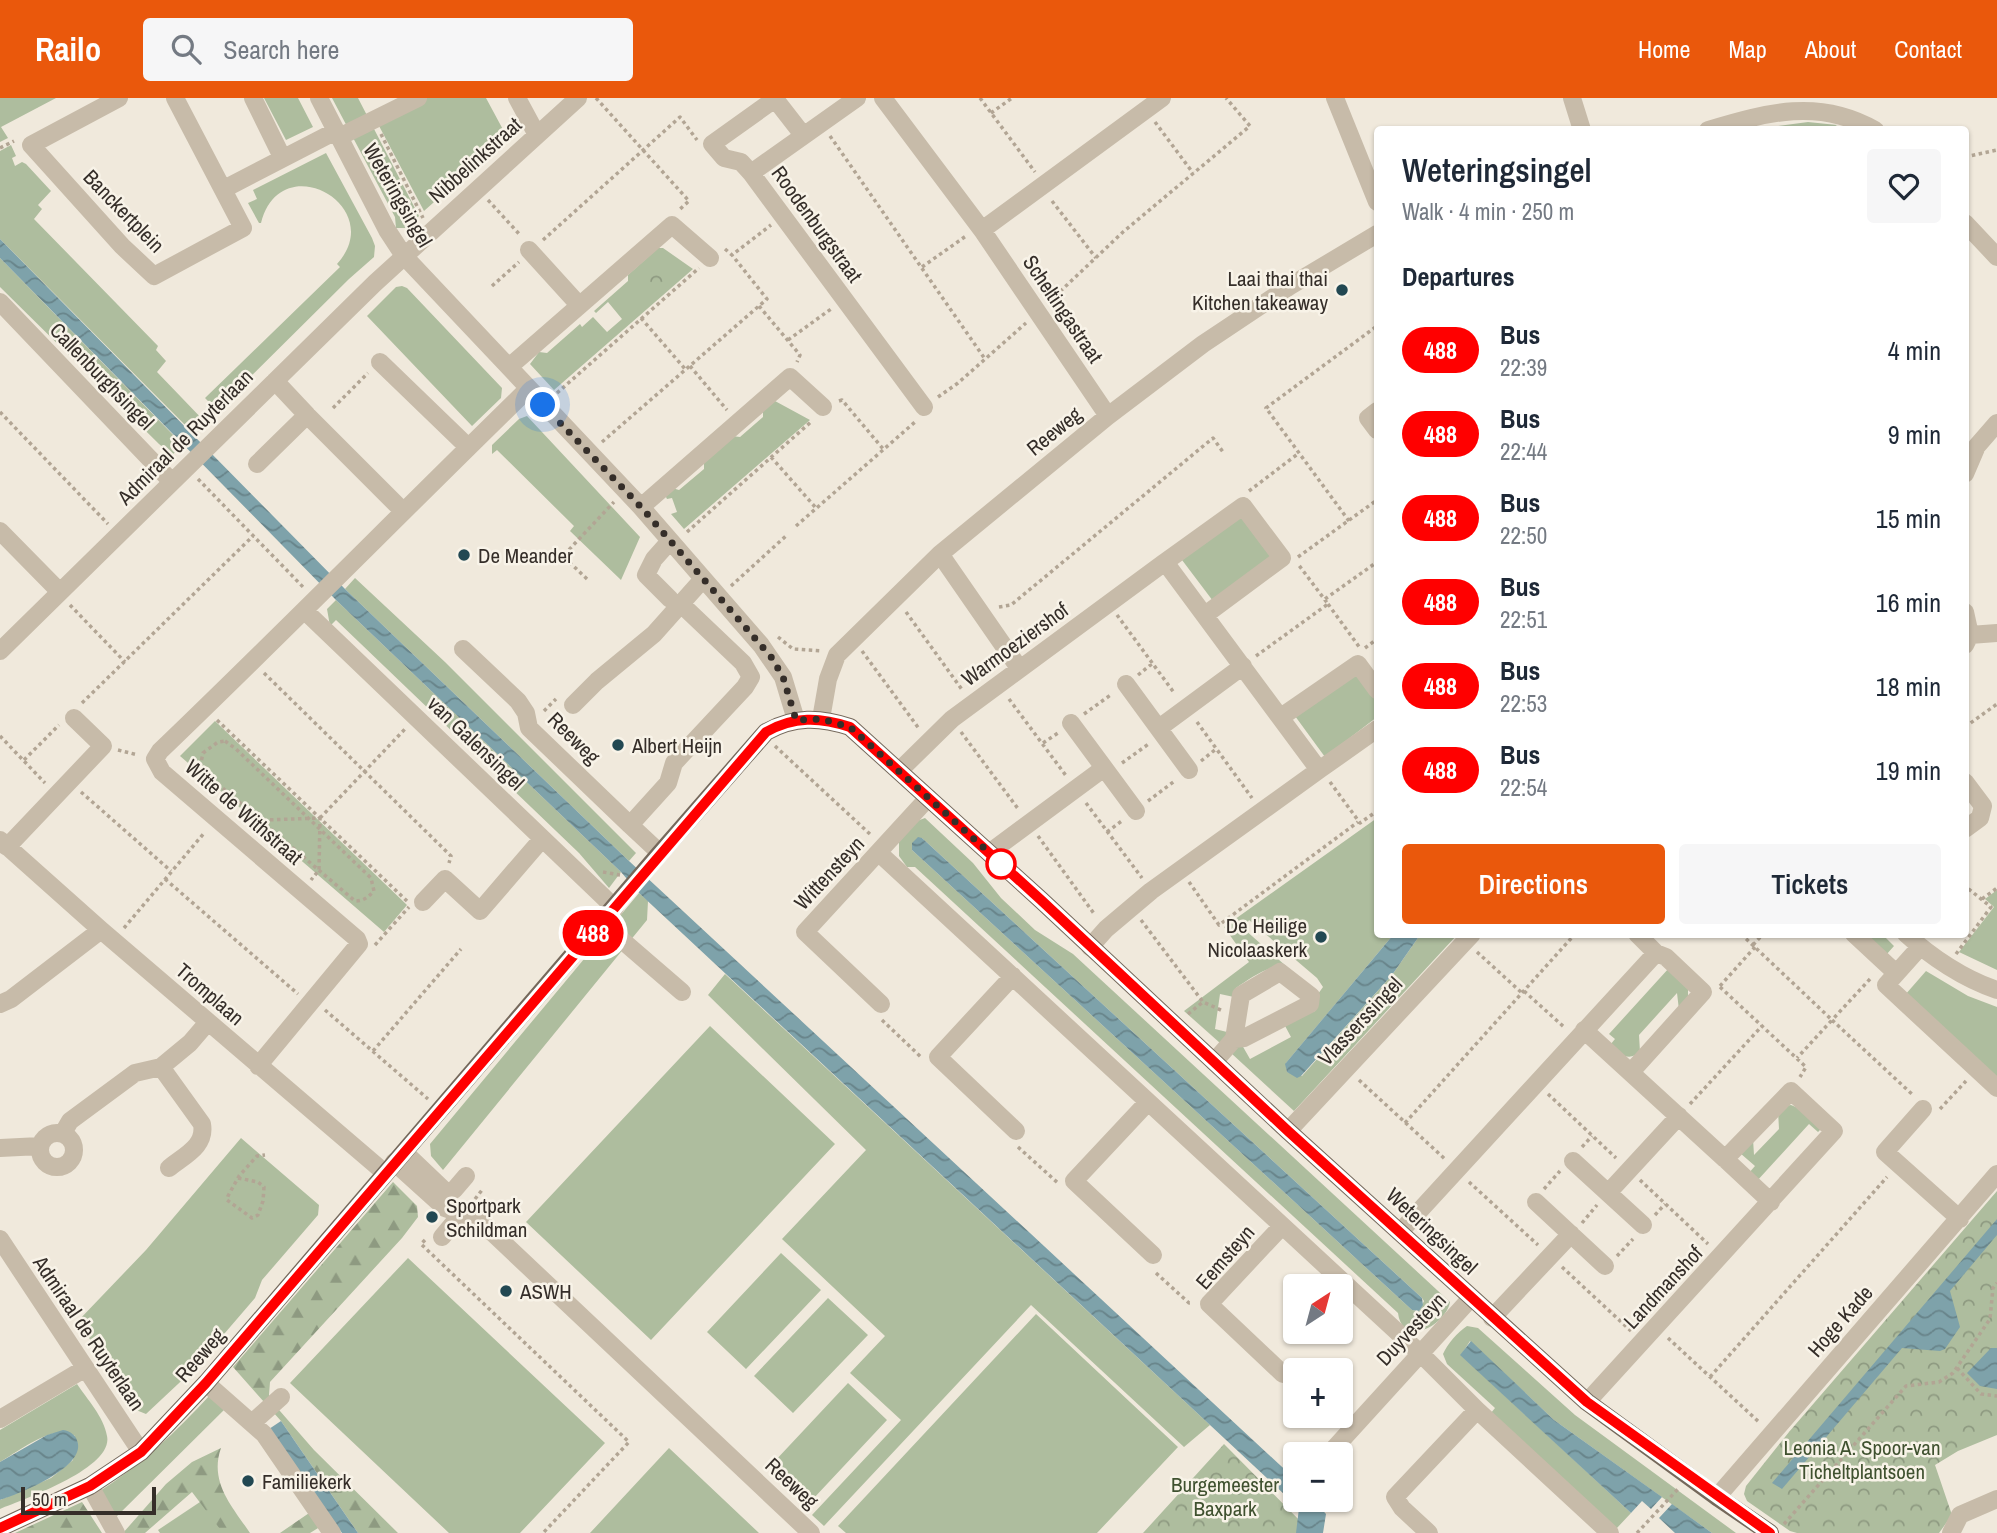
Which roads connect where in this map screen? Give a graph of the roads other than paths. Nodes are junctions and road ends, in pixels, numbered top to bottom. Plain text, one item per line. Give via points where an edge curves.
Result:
1 (119, 98) edge
2 (175, 98) edge
3 (253, 98) edge
4 (319, 98) edge
5 (418, 98) edge
6 (517, 98) edge
7 (578, 98) edge
8 (857, 98) edge
9 (883, 98) edge
10 (1162, 98) edge
11 (1335, 98) edge
12 (1572, 98) edge
13 (1581, 126) edge
14 (1722, 126) edge
15 (1863, 126) edge
16 (338, 134) junction
17 (537, 135) junction
18 (803, 135) junction
19 (282, 157) junction
20 (751, 173) junction
21 (224, 189) junction
22 (1374, 195) edge
23 (1969, 227) edge
24 (981, 229) junction
25 (1374, 236) edge
26 (529, 251) road end
27 (404, 256) junction
28 (1997, 257) edge
29 (710, 258) road end
30 (0, 302) edge
31 (579, 305) junction
32 (380, 362) road end
33 (509, 367) junction
34 (275, 381) junction
35 (528, 389) junction
36 (823, 407) road end
37 (924, 407) road end
38 (1374, 413) edge
39 (307, 415) junction
40 (1108, 416) junction
41 (1996, 424) edge
42 (1374, 426) edge
43 (1971, 442) edge
44 (468, 447) junction
45 (257, 464) dead end
46 (172, 482) junction
47 (641, 507) junction
48 (403, 511) junction
49 (0, 531) edge
50 (672, 542) junction
51 (940, 554) junction
52 (1165, 562) junction
53 (704, 579) junction
54 (59, 592) junction
55 (314, 600) junction
56 (676, 602) junction
57 (1205, 615) junction
58 (1997, 633) edge
59 (1969, 640) edge
60 (463, 649) dead end
61 (0, 651) edge
62 (1243, 666) junction
63 (1019, 668) junction
64 (1126, 684) road end
65 (1374, 687) edge
66 (573, 705) road end
67 (72, 715) road end
68 (1281, 717) junction
69 (821, 719) junction
70 (796, 720) junction
71 (1071, 723) road end
72 (850, 727) joint
73 (1161, 731) junction
74 (1374, 731) edge
75 (1189, 770) road end
76 (1320, 770) junction
77 (899, 771) junction
78 (1106, 771) junction
79 (1969, 787) edge
80 (928, 798) junction
81 (1136, 811) road end
82 (630, 825) junction
83 (1969, 826) edge
84 (542, 839) junction
85 (4, 844) edge
86 (881, 850) junction
87 (660, 853) junction
88 (989, 853) junction
89 (423, 902) dead end
90 (615, 908) junction
91 (602, 923) junction
92 (107, 935) junction
93 (1468, 938) edge
94 (1641, 938) edge
95 (1858, 938) edge
96 (1910, 938) edge
97 (1090, 947) junction
98 (1920, 947) junction
99 (1656, 953) junction
100 (1889, 974) junction
101 (1013, 976) junction
102 (1997, 990) edge
103 (682, 992) dead end
104 (0, 1004) edge
105 (881, 1004) road end
106 (208, 1022) junction
107 (1580, 1035) junction
108 (1234, 1039) junction
109 (1214, 1062) junction
110 (258, 1066) junction
111 (160, 1067) junction
112 (1631, 1072) junction
113 (1997, 1088) edge
114 (1148, 1102) junction
115 (1923, 1109) road end
116 (1679, 1116) junction
117 (1016, 1131) road end
118 (1288, 1131) junction
119 (63, 1133) junction
120 (40, 1146) junction
121 (0, 1148) edge
122 (1725, 1159) junction
123 (1571, 1161) road end
124 (394, 1162) junction
125 (169, 1168) dead end
126 (1997, 1174) edge
127 (466, 1176) dead end
128 (1608, 1193) junction
129 (1540, 1196) road end
130 (1771, 1202) junction
131 (462, 1213) junction
132 (1960, 1219) junction
133 (1282, 1226) junction
134 (1643, 1227) road end
135 (1400, 1232) junction
136 (1571, 1234) junction
137 (442, 1237) road end
138 (0, 1240) edge
139 (1153, 1255) road end
140 (1611, 1261) road end
141 (1471, 1298) junction
142 (1492, 1318) junction
143 (1420, 1353) junction
144 (84, 1369) junction
145 (1283, 1374) dead end
146 (206, 1383) junction
147 (281, 1398) dead end
148 (1587, 1402) junction
149 (1477, 1410) junction
150 (0, 1419) edge
151 (253, 1422) junction
152 (1340, 1442) edge
153 (141, 1452) junction
154 (90, 1486) junction
155 (1717, 1497) junction
156 (1997, 1499) edge
157 (111, 1524) edge
158 (0, 1528) edge
159 (332, 1533) edge
160 (811, 1533) edge
161 (1429, 1533) edge
162 (1610, 1533) edge
163 (1770, 1533) edge
164 (1951, 1533) edge

1 - 21 street, Banckertplein via 31,145 154,276 243,228
2 - 21 street, Banckertplein
3 - 19 street
4 - 16 street, Weteringsingel
5 - 16 street
6 - 17 street
7 - 17 street, Nibbelinkstraat
8 - 18 street, Roodenburgstraat
9 - 24 street, Scheltingastraat
10 - 24 street
11 - 22 street
12 - 13 street
14 - 15 street via 1806,106 1837,110
16 - 19 street
16 - 27 street, Weteringsingel
17 - 27 street, Nibbelinkstraat
18 - 20 street, Roodenburgstraat
18 - 20 street via 775,99 712,144 724,158 741,162
19 - 21 street
20 - 37 street, Roodenburgstraat
23 - 28 street
24 - 40 street, Scheltingastraat
25 - 40 street, Reeweg via 1203,344
26 - 31 street
27 - 33 street, Weteringsingel
27 - 34 street, Admiraal de Ruyterlaan
29 - 31 street via 672,225
30 - 46 street, Callenburghsingel
31 - 33 street
32 - 44 street
33 - 35 street, Weteringsingel
34 - 39 street
34 - 46 street, Admiraal de Ruyterlaan
35 - 44 street, Witte de Withstraat
35 - 47 street, Weteringsingel
36 - 47 street via 790,377
38 - 42 street via 1368,418
39 - 45 street
39 - 48 street
40 - 51 street, Reeweg
41 - 43 street
44 - 48 street, Witte de Withstraat
46 - 54 street, Admiraal de Ruyterlaan
47 - 50 street, Weteringsingel
48 - 55 street, Witte de Withstraat
49 - 54 street
50 - 53 street, Weteringsingel
50 - 56 street via 654,559 646,575
51 - 63 street
51 - 69 street, Reeweg via 837,655
52 - 57 street
52 - 57 street, Warmoeziershof via 1243,506 1283,558
52 - 63 street, Warmoeziershof
53 - 56 street
53 - 70 street, Weteringsingel via 783,677
54 - 61 street, Admiraal de Ruyterlaan
55 - 84 street, van Galensingel via 416,717
55 - 110 street, Witte de Withstraat via 156,759 162,772 359,944
56 - 66 street via 654,634
56 - 82 street via 750,671 751,677 674,763 668,783
57 - 62 street
58 - 59 street
60 - 82 street, Reeweg via 518,701 528,728
62 - 68 street
62 - 73 street
63 - 77 street, Warmoeziershof via 928,741
64 - 73 street
65 - 68 street via 1358,664
67 - 85 street, Tromplaan via 103,746
68 - 76 street
69 - 70 main road, Reeweg
69 - 72 main road, Reeweg
70 - 87 main road, Reeweg via 766,732
71 - 78 street
72 - 77 main road, Weteringsingel
73 - 75 street
74 - 76 street
76 - 97 street via 1180,870
77 - 80 main road, Weteringsingel
78 - 81 street
78 - 88 street
79 - 83 street via 1983,806 1980,818
80 - 86 street, Wittensteyn
80 - 88 main road, Weteringsingel
82 - 87 street, Reeweg
84 - 89 street via 480,911 445,879
84 - 90 street, van Galensingel
85 - 92 street, Tromplaan
86 - 101 street
86 - 105 street, Wittensteyn via 805,932
87 - 90 main road, Reeweg
88 - 97 main road, Weteringsingel
90 - 91 main road, Reeweg
91 - 103 street
91 - 124 main road, Reeweg
92 - 104 street
92 - 106 street, Tromplaan
93 - 118 street, Vlasserssingel
94 - 99 street
95 - 100 street
96 - 98 street
97 - 109 main road, Weteringsingel
98 - 100 street
98 - 102 street via 1970,979
99 - 107 street
99 - 112 street via 1711,989
100 - 113 street
101 - 114 street
101 - 117 street via 938,1057
106 - 110 street, Tromplaan
106 - 111 street
107 - 112 street
107 - 135 street
108 - 108 street via 1310,1004 1311,996 1280,972 1241,995
108 - 109 street
109 - 118 main road, Weteringsingel
110 - 124 street, Tromplaan
111 - 119 street via 135,1073 70,1121
111 - 125 street via 202,1124 204,1134 199,1144
112 - 116 street
114 - 133 street
114 - 139 street via 1074,1181
115 - 132 street via 1885,1152
116 - 122 street
116 - 128 street
118 - 135 main road, Weteringsingel
119 - 120 street via 48,1135
119 - 120 street via 75,1149 67,1165 46,1164
120 - 121 street
122 - 130 street
122 - 130 street, Landmanshof via 1791,1091 1834,1130
123 - 128 street
124 - 127 street via 446,1192
124 - 131 street, Reeweg via 446,1208
124 - 146 main road, Reeweg
126 - 132 street, Hoge Kade
128 - 134 street
129 - 136 street
130 - 148 street, Landmanshof
131 - 137 street
131 - 160 street, Reeweg via 489,1229
132 - 155 street, Hoge Kade
133 - 143 street
133 - 145 street, Eemsteyn via 1209,1304
135 - 141 main road, Weteringsingel
136 - 140 street
136 - 142 street
138 - 144 street, Admiraal de Ruyterlaan
141 - 142 main road, Weteringsingel
141 - 143 street, Duyvesteyn
142 - 148 main road, Weteringsingel
143 - 149 street
143 - 152 street, Duyvesteyn
144 - 150 street
144 - 153 street, Admiraal de Ruyterlaan
146 - 151 street
146 - 153 main road, Reeweg
147 - 151 street
148 - 155 main road, Weteringsingel
149 - 161 street via 1395,1497
149 - 162 street
151 - 159 street
153 - 154 main road, Reeweg
154 - 157 street
154 - 158 main road, Reeweg
155 - 163 main road, Weteringsingel
156 - 164 street via 1960,1515

